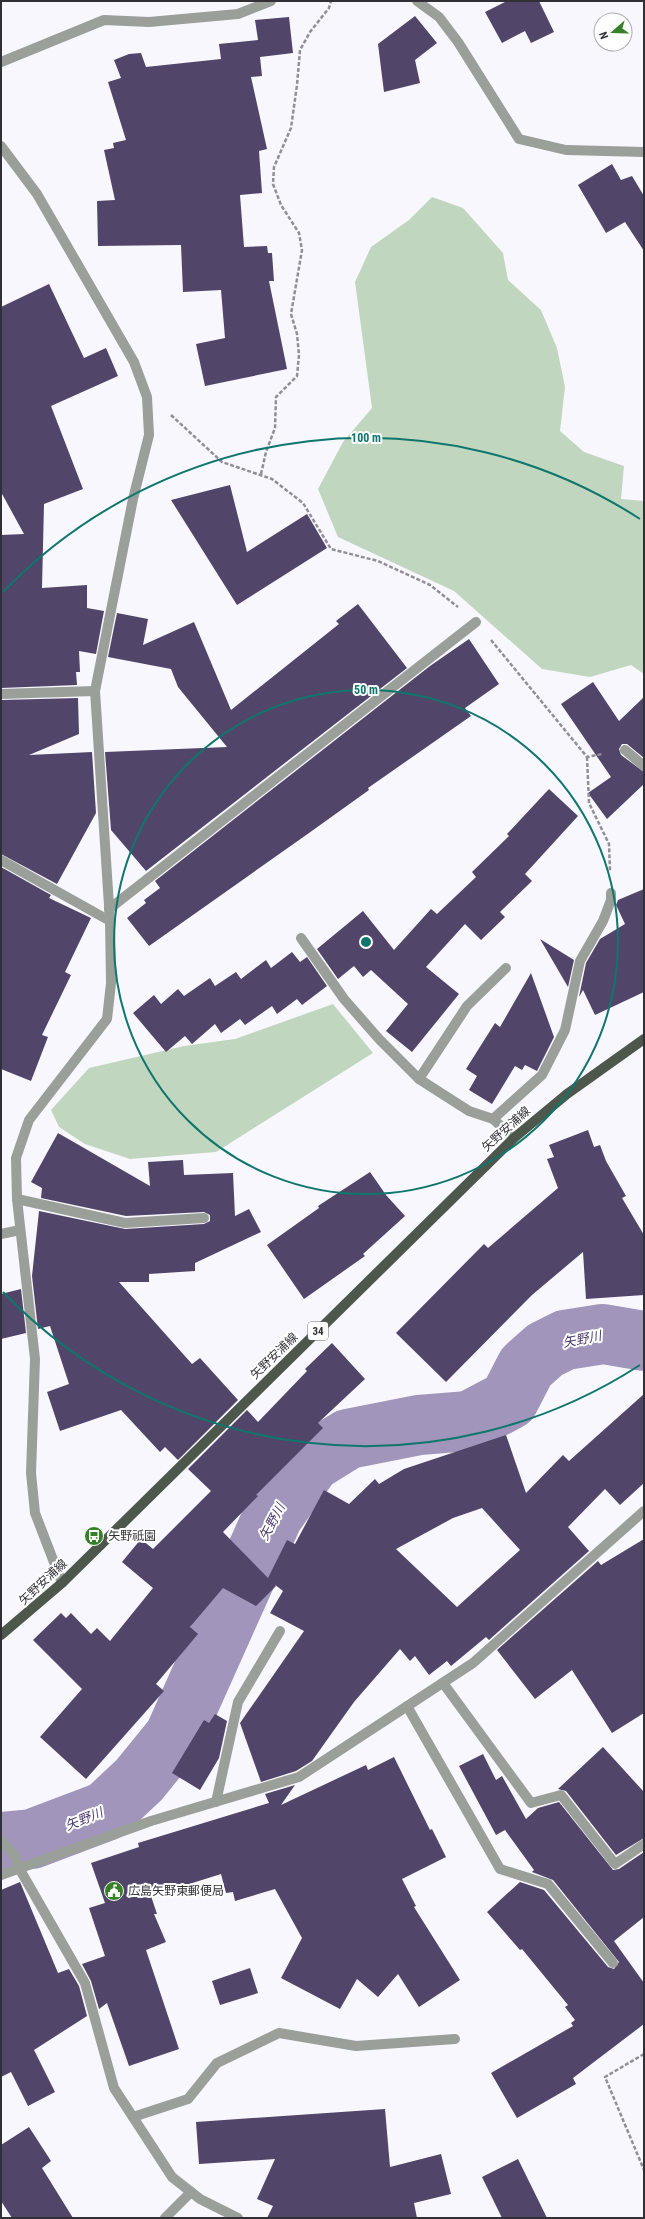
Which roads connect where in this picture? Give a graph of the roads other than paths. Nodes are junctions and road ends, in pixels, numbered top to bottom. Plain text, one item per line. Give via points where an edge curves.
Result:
1 (271, 1) edge
2 (417, 1) edge
3 (1, 62) edge
4 (1, 146) edge
5 (644, 152) edge
6 (476, 622) road end
7 (95, 691) junction
8 (1, 694) edge
9 (624, 750) road end
10 (644, 766) edge
11 (1, 860) edge
12 (611, 893) road end
13 (109, 909) junction
14 (110, 921) junction
15 (301, 938) dead end
16 (506, 968) dead end
17 (644, 1039) edge
18 (419, 1079) junction
19 (493, 1119) junction
20 (514, 1138) junction
21 (17, 1199) junction
22 (204, 1218) dead end
23 (20, 1230) junction
24 (1, 1234) edge
25 (644, 1511) edge
26 (62, 1583) junction
27 (280, 1631) dead end
28 (1, 1635) edge
29 (443, 1683) junction
30 (407, 1706) junction
31 (216, 1802) junction
32 (1, 1840) edge
33 (644, 1844) edge
34 (19, 1868) junction
35 (1, 1876) edge
36 (613, 1963) dead end
37 (455, 2039) dead end
38 (133, 2117) junction
39 (191, 2192) junction
40 (165, 2218) edge
41 (238, 2218) edge

1 - 3 street via 238,14 149,22 104,20
2 - 5 street via 438,17 458,42 519,139 566,150
4 - 7 street via 37,194 134,362 147,397 149,435 133,499
6 - 13 street
7 - 8 street
7 - 13 street
9 - 10 street
11 - 14 street
12 - 19 street via 603,921 580,961 565,1030 542,1075
13 - 14 street
14 - 21 street via 111,983 107,1019 48,1092 29,1120 16,1158
15 - 18 street via 344,999
16 - 18 street via 467,1006
17 - 20 main road, 矢野安浦線 / 34 via 568,1094
18 - 19 street via 469,1111
19 - 20 street
20 - 26 main road, 矢野安浦線 / 34
21 - 22 street via 125,1224
21 - 23 street
23 - 24 street
23 - 26 street via 35,1359 31,1473 35,1513
25 - 29 street via 473,1663
26 - 28 main road, 矢野安浦線 / 34
27 - 31 street via 238,1702
29 - 30 street
29 - 33 street via 531,1803 561,1795 615,1864
30 - 31 street via 299,1777
30 - 36 street via 500,1869 548,1884
31 - 34 street
32 - 34 street via 15,1856
34 - 35 street
34 - 38 street via 85,1983 114,2088
37 - 38 street via 356,2046 279,2033 217,2063 188,2099
38 - 39 street via 172,2177
39 - 40 street
39 - 41 street

